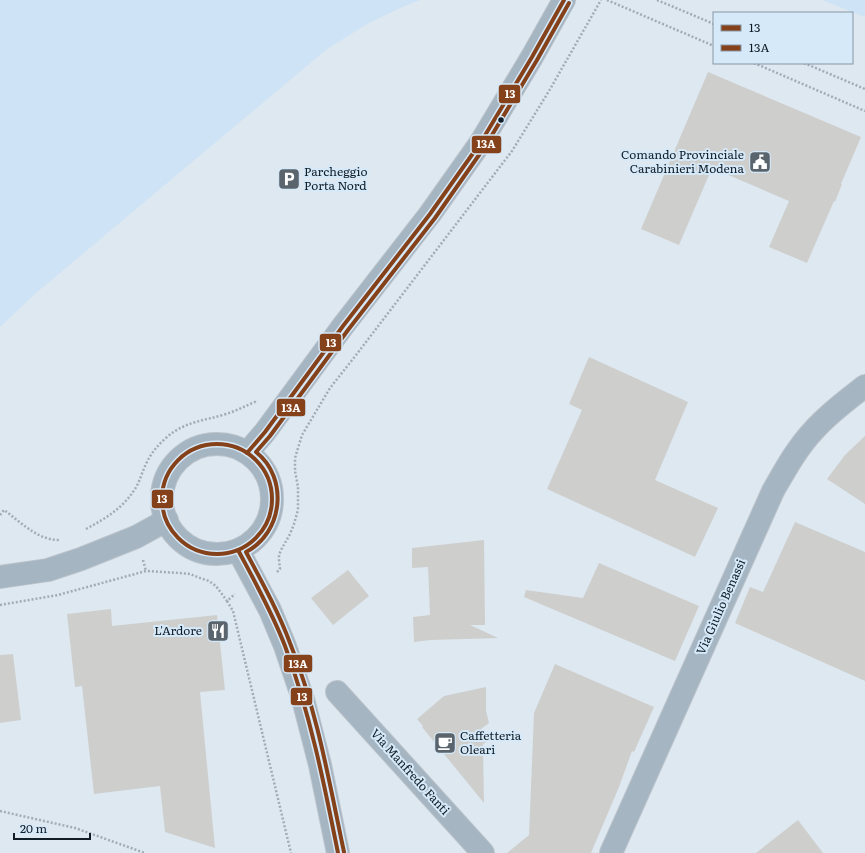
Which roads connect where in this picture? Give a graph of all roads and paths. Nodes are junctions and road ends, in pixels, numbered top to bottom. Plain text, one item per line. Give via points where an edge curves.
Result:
1 (564, 0) edge
2 (607, 0) edge
3 (657, 0) edge
4 (713, 24) edge
5 (713, 46) edge
6 (756, 64) edge
7 (806, 64) edge
8 (865, 89) edge
9 (865, 111) edge
10 (865, 386) edge
11 (273, 420) junction
12 (302, 435) dead end
13 (247, 453) junction
14 (0, 515) edge
15 (167, 520) junction
16 (82, 532) dead end
17 (60, 540) dead end
18 (238, 550) junction
19 (0, 577) edge
20 (227, 601) dead end
21 (338, 692) dead end
22 (0, 811) edge
23 (145, 853) edge
24 (291, 853) edge
25 (338, 853) edge
26 (483, 853) edge
27 (611, 853) edge

1 - 11 street via 480,142 430,214
2 - 5 path
3 - 4 path
6 - 9 path
7 - 8 path
10 - 27 street, Via Giulio Benassi via 838,406 813,431 773,491
11 - 12 path
11 - 13 street
11 - 16 path via 255,402 228,414 178,429 153,452 135,488 119,508
13 - 15 street via 234,446 218,444 203,446 177,462 168,475 163,490 163,506
13 - 18 street via 259,463 267,475 272,504 269,518 261,532
14 - 17 path via 4,510 37,534 52,540
15 - 18 street via 174,533 184,543 197,550 210,554
15 - 19 street via 81,559 48,570
18 - 25 street via 270,610 303,699
20 - 24 path via 233,611
21 - 26 street, Via Manfredo Fanti
22 - 23 path via 75,828

